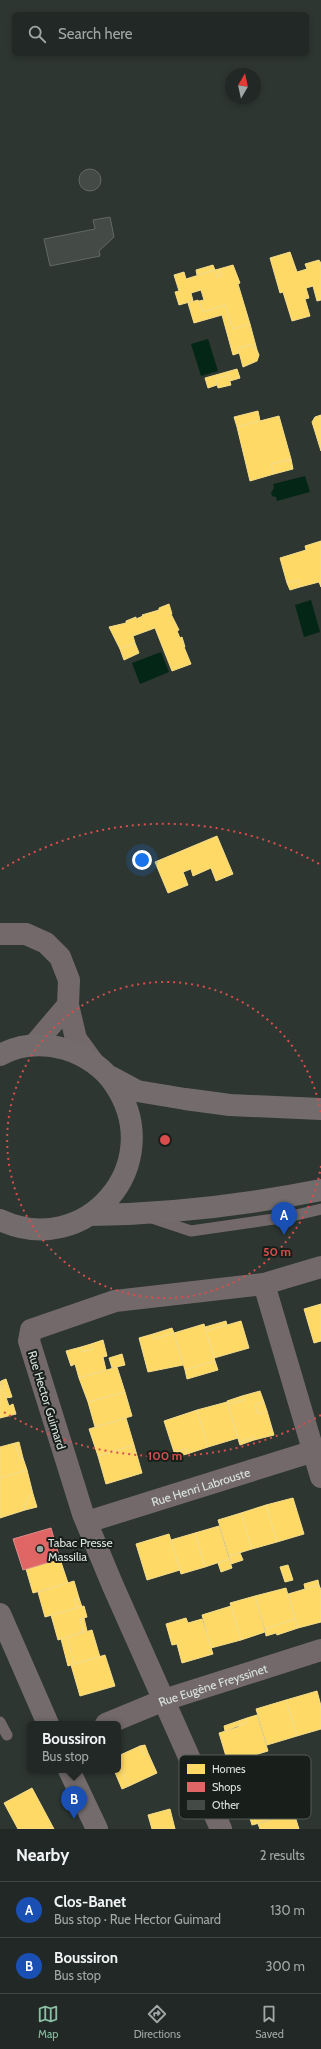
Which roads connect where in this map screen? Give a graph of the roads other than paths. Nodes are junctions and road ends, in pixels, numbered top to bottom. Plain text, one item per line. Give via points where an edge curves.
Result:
1 (0, 934) edge
2 (68, 1005) junction
3 (34, 1045) junction
4 (2, 1052) edge
5 (92, 1061) junction
6 (110, 1077) junction
7 (321, 1110) edge
8 (321, 1190) edge
9 (321, 1209) edge
10 (90, 1215) junction
11 (142, 1215) junction
12 (4, 1227) edge
13 (321, 1267) edge
14 (264, 1284) junction
15 (314, 1451) junction
16 (321, 1477) edge
17 (87, 1522) junction
18 (0, 1614) edge
19 (321, 1650) edge
20 (164, 1700) junction
21 (47, 1721) edge
22 (113, 1721) edge
23 (0, 1722) edge
24 (7, 1735) dead end
25 (188, 1755) edge
26 (70, 1773) edge
27 (217, 1819) edge
28 (97, 1829) edge
29 (221, 1829) edge

1 - 2 street via 26,934 46,944 60,957 69,980
2 - 3 street
2 - 5 street via 76,1039
3 - 4 main road
3 - 5 main road via 54,1046
5 - 6 main road
6 - 7 main road via 137,1091 184,1099 230,1105
6 - 10 main road via 130,1117 132,1139 129,1162 121,1183 107,1201
8 - 11 main road via 267,1201
9 - 11 lane via 288,1217 191,1231
10 - 11 main road
10 - 12 main road via 72,1224 52,1229
13 - 14 street, Rue Hector Guimard
14 - 15 street
14 - 17 street, Rue Hector Guimard via 115,1301 31,1330 29,1341 32,1356
15 - 16 street
15 - 17 street, Rue Henri Labrouste
17 - 20 street, Rue Hector Guimard
18 - 21 main road
19 - 20 street, Rue Eugène Freyssinet
20 - 22 street, Rue Eugène Freyssinet
20 - 25 street, Rue Hector Guimard
23 - 24 lane
26 - 28 main road
27 - 29 street, Rue Hector Guimard

